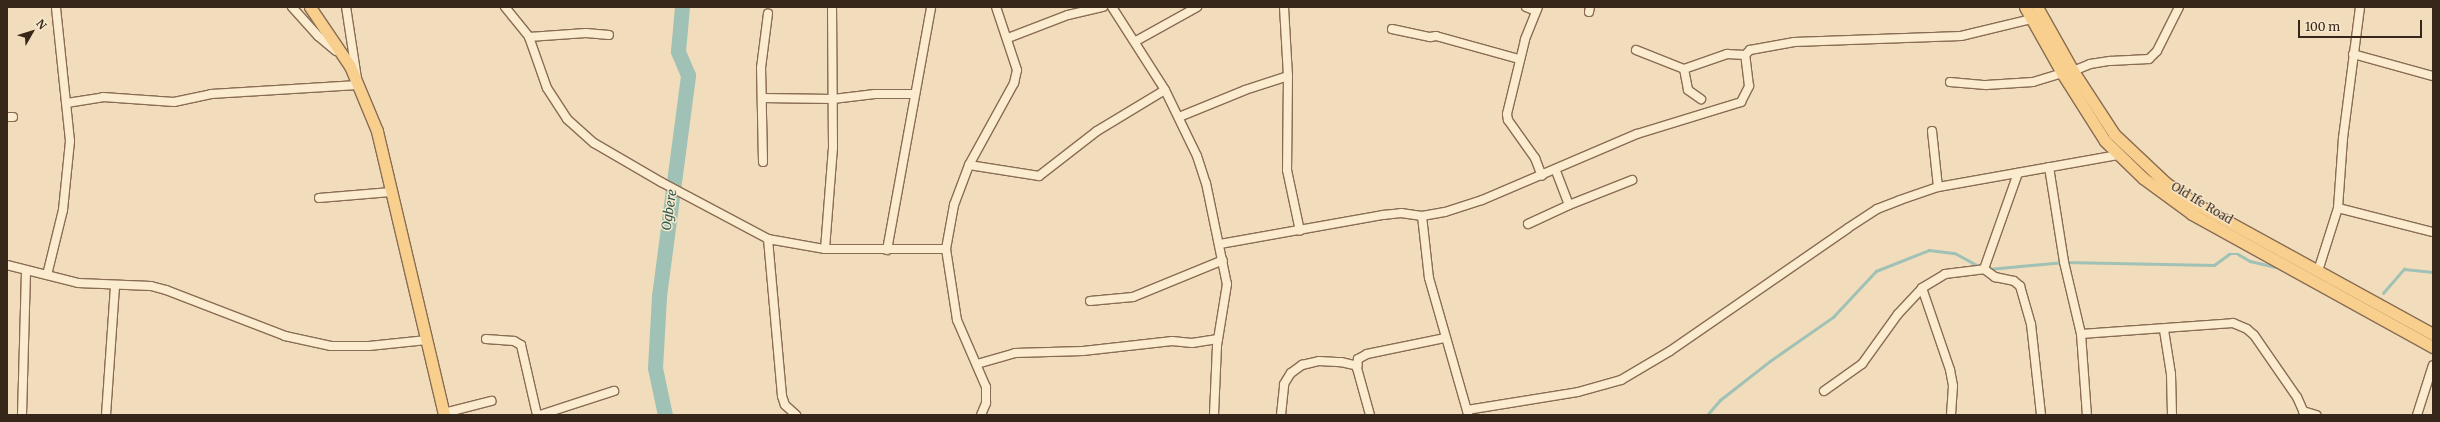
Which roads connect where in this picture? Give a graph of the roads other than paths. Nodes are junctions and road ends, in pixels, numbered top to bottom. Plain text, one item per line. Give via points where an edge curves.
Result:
1 (56, 7) edge
2 (292, 7) edge
3 (310, 7) edge
4 (346, 7) edge
5 (505, 7) edge
6 (832, 7) edge
7 (931, 7) edge
8 (996, 7) edge
9 (1103, 7) edge
10 (1112, 7) edge
11 (1197, 7) edge
12 (1284, 7) edge
13 (1526, 7) edge
14 (2025, 7) edge
15 (2038, 7) edge
16 (2179, 7) edge
17 (2360, 7) edge
18 (1537, 9) edge
19 (768, 13) dead end
20 (2032, 19) junction
21 (1392, 29) dead end
22 (608, 35) dead end
23 (529, 37) junction
24 (1008, 38) junction
25 (1136, 41) junction
26 (1636, 50) dead end
27 (1745, 54) junction
28 (2353, 54) junction
29 (345, 57) junction
30 (1519, 59) junction
31 (1684, 69) junction
32 (2073, 71) junction
33 (2062, 73) junction
34 (1288, 76) junction
35 (2433, 76) edge
36 (1950, 82) dead end
37 (358, 85) junction
38 (1165, 90) junction
39 (914, 94) junction
40 (762, 98) junction
41 (834, 99) junction
42 (1701, 99) dead end
43 (67, 103) junction
44 (1179, 117) junction
45 (1932, 131) dead end
46 (2118, 155) junction
47 (763, 162) dead end
48 (968, 165) junction
49 (2049, 167) junction
50 (1556, 171) junction
51 (2018, 173) junction
52 (1542, 176) junction
53 (1632, 180) dead end
54 (1938, 187) junction
55 (391, 192) junction
56 (319, 198) dead end
57 (1569, 205) junction
58 (2338, 208) junction
59 (1422, 216) junction
60 (1528, 224) dead end
61 (1300, 231) junction
62 (2433, 232) edge
63 (768, 239) junction
64 (2249, 240) junction
65 (1220, 244) junction
66 (825, 249) junction
67 (946, 249) junction
68 (887, 250) junction
69 (1223, 260) junction
70 (7, 265) edge
71 (1984, 269) junction
72 (26, 271) junction
73 (2318, 271) junction
74 (47, 275) junction
75 (115, 285) junction
76 (1922, 288) junction
77 (1090, 301) dead end
78 (2164, 330) junction
79 (2080, 334) junction
80 (2433, 334) edge
81 (1218, 338) junction
82 (1445, 338) junction
83 (486, 339) dead end
84 (427, 340) junction
85 (2433, 347) edge
86 (977, 364) junction
87 (2433, 365) edge
88 (1358, 366) junction
89 (614, 391) dead end
90 (1824, 391) dead end
91 (491, 401) dead end
92 (1468, 412) edge
93 (2304, 413) edge
94 (444, 414) edge
95 (22, 415) edge
96 (106, 415) edge
97 (539, 415) edge
98 (796, 415) edge
99 (981, 415) edge
100 (1214, 415) edge
101 (1281, 415) edge
102 (1370, 415) edge
103 (1951, 415) edge
104 (2041, 415) edge
105 (2087, 415) edge
106 (2172, 415) edge
107 (2316, 415) edge
108 (2417, 415) edge

1 - 43 street
2 - 29 street via 318,36
3 - 29 main road
4 - 37 street
5 - 23 street
6 - 41 street
7 - 39 street
8 - 24 street
9 - 24 street via 1068,15
10 - 25 street
11 - 25 street
12 - 34 street
13 - 18 street
14 - 20 main road, Old Ife Road
15 - 32 main road, Old Ife Road
16 - 32 street via 2157,51 2149,59 2090,64
17 - 28 street
18 - 30 street
19 - 40 street via 761,68
20 - 27 street via 1961,36 1794,42 1760,47
20 - 33 main road, Old Ife Road
21 - 30 street via 1436,36
22 - 23 street via 586,33
23 - 63 street via 547,88 567,119 594,143
24 - 48 street via 1017,70 1014,83
25 - 38 street
26 - 31 street
27 - 31 street via 1727,54
27 - 50 street via 1749,86 1741,102 1638,134
28 - 35 street
28 - 58 street
29 - 37 main road
30 - 52 street via 1508,120 1535,158
31 - 42 street via 1688,90
32 - 64 main road, Old Ife Road via 2114,134 2145,166 2182,195
33 - 36 street via 2033,82 1986,85
33 - 46 main road, Old Ife Road via 2105,141
34 - 44 street
34 - 61 street via 1287,170
37 - 43 street via 211,94 174,102 103,98
37 - 55 main road via 378,131
38 - 44 street
38 - 48 street via 1097,131 1039,176
39 - 41 street via 875,94
39 - 68 street
40 - 41 street
40 - 47 street
41 - 66 street
43 - 74 street via 69,164 63,210
44 - 65 street via 1206,183
45 - 54 street
46 - 49 street
46 - 64 main road, Old Ife Road via 2171,200
48 - 67 street via 954,205
49 - 51 street
49 - 79 street via 2064,262
50 - 52 street
50 - 57 street
51 - 54 street
51 - 71 street
52 - 59 street via 1482,200 1445,212
53 - 57 street
54 - 92 street via 1872,213 1670,351 1621,380 1578,392
55 - 56 street
55 - 84 main road
57 - 60 street
58 - 62 street
58 - 73 street
59 - 61 street via 1401,213
59 - 82 street via 1429,278
61 - 65 street
63 - 66 street
63 - 98 street via 782,396 785,405
64 - 73 main road, Old Ife Road
64 - 85 main road, Old Ife Road
65 - 69 street
66 - 68 street
67 - 68 street
67 - 86 street via 957,320
69 - 77 street via 1133,297
69 - 81 street via 1227,284
70 - 72 street
71 - 76 street via 1945,274
71 - 104 street via 1995,277 2014,281 2020,286 2031,324
72 - 74 street
72 - 95 street
73 - 80 main road, Old Ife Road
74 - 75 street via 78,283
75 - 84 street via 151,286 166,290 285,336 331,346 370,346
75 - 96 street
76 - 90 street via 1898,314 1862,364
76 - 103 street via 1950,370 1953,386
78 - 79 street
78 - 93 street via 2224,322 2247,329 2277,368
78 - 106 street via 2171,374
79 - 105 street
81 - 86 street via 1192,343 1172,342 1091,350 1015,353
81 - 100 street
82 - 88 street via 1367,354 1358,359
82 - 92 street
83 - 97 street via 521,344
84 - 94 main road
86 - 99 street via 986,387 986,403
87 - 108 street
88 - 101 street via 1319,361 1302,365 1291,373 1284,384
88 - 102 street
89 - 97 street
91 - 94 street
93 - 107 street

